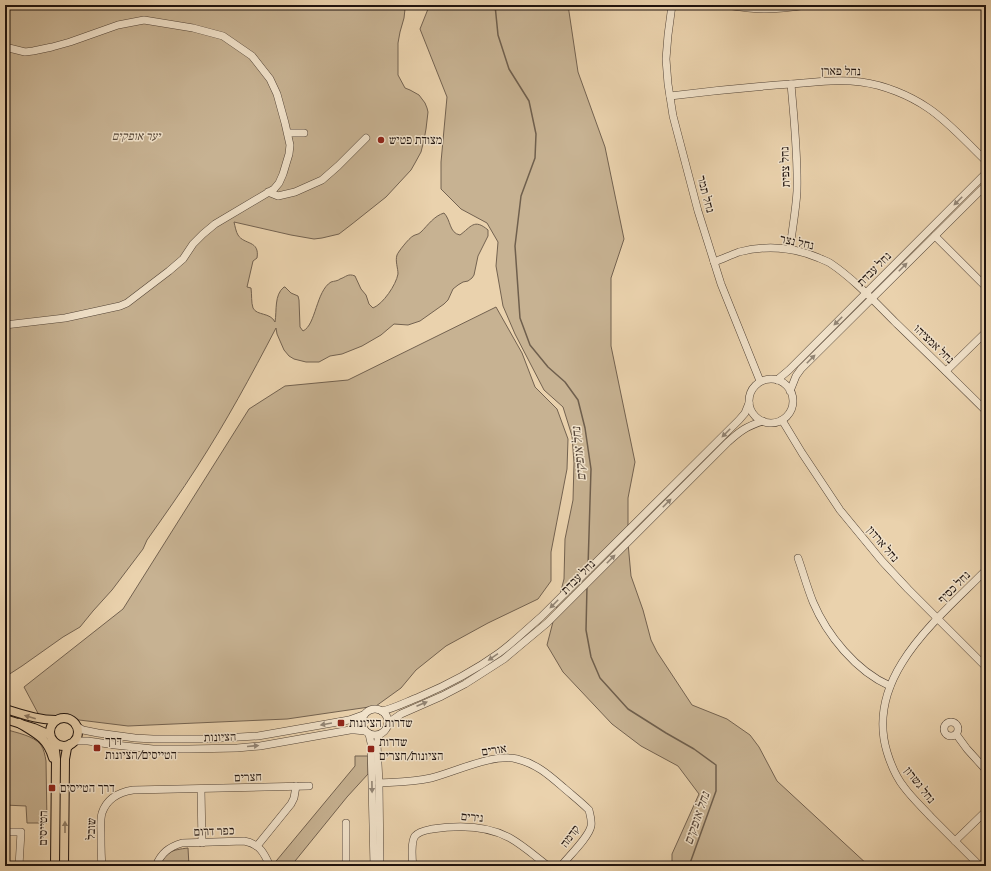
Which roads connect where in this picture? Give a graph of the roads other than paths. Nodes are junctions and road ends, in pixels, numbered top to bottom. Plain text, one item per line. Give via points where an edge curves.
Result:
1 (672, 5) edge
2 (724, 5) edge
3 (808, 5) edge
4 (5, 47) edge
5 (791, 84) junction
6 (670, 96) junction
7 (288, 133) junction
8 (304, 133) dead end
9 (366, 138) dead end
10 (986, 162) edge
11 (986, 173) edge
12 (986, 185) edge
13 (268, 192) junction
14 (935, 236) junction
15 (790, 249) junction
16 (714, 262) junction
17 (986, 287) edge
18 (865, 294) junction
19 (871, 299) junction
20 (5, 325) edge
21 (986, 332) edge
22 (946, 372) junction
23 (777, 380) junction
24 (760, 381) junction
25 (790, 391) junction
26 (749, 403) junction
27 (986, 411) edge
28 (782, 420) junction
29 (763, 421) junction
30 (798, 558) dead end
31 (986, 570) edge
32 (938, 619) junction
33 (986, 667) edge
34 (890, 686) junction
35 (5, 709) edge
36 (382, 711) junction
37 (363, 715) junction
38 (5, 719) edge
39 (56, 720) junction
40 (19, 723) junction
41 (388, 723) junction
42 (76, 726) junction
43 (367, 733) junction
44 (956, 734) dead end
45 (379, 735) junction
46 (52, 738) junction
47 (72, 742) junction
48 (986, 770) edge
49 (56, 771) junction
50 (379, 783) junction
51 (296, 786) junction
52 (309, 786) dead end
53 (201, 789) junction
54 (114, 797) joint
55 (986, 811) edge
56 (591, 817) joint
57 (346, 823) dead end
58 (5, 832) edge
59 (955, 841) junction
60 (202, 843) junction
61 (257, 846) junction
62 (19, 866) edge
63 (55, 866) edge
64 (64, 866) edge
65 (102, 866) edge
66 (156, 866) edge
67 (270, 866) edge
68 (346, 866) edge
69 (374, 866) edge
70 (380, 866) edge
71 (414, 866) edge
72 (548, 866) edge
73 (561, 866) edge
74 (980, 866) edge

1 - 6 street, נחל תמר via 666,59
2 - 3 street via 764,9
4 - 7 street via 25,52 34,51 70,42 118,25 144,20 223,36 252,56 270,79
5 - 6 street, נחל פארן
5 - 10 street, נחל פארן via 861,82 905,95 942,119
5 - 15 street, נחל צפית via 797,191
6 - 16 street, נחל תמר via 698,211
7 - 8 street
7 - 13 street via 289,154 283,174 274,189
9 - 13 street via 322,180 295,192 278,196
11 -> 18 street, נחל עבדת
12 - 14 street, נחל עבדת
13 - 20 street via 215,224 193,244 183,259 127,303 65,318
14 - 17 street
19 -> 14 street, נחל עבדת
15 - 16 street, נחל נצר via 755,249
15 - 18 street, נחל נצר via 829,262
16 - 24 street, נחל תמר
18 - 19 street, נחל אמציהו
18 -> 23 street, נחל עבדת
19 - 22 street, נחל אמציהו
25 -> 19 street, נחל עבדת via 801,369
21 - 22 street
22 - 27 street, נחל אמציהו
23 - 24 street
23 - 25 street
24 - 26 street via 751,390
25 - 28 street via 791,410
26 - 29 street via 753,414
26 -> 36 street, נחל עבדת via 739,420 523,633 461,677
28 - 29 street via 770,423
28 - 32 street, נחל ארדון via 840,510 882,561
41 -> 29 street, נחל עבדת via 401,714 465,684 504,659 547,623 739,432
30 - 34 street via 813,601 834,638 867,672
31 - 32 street, נחל כסיף
32 - 33 street, נחל ארדון
32 - 34 street, נחל גשרון via 916,642
34 - 59 street, נחל גשרון via 883,721 884,742 892,767 904,787
39 -> 35 main road via 31,717
36 - 37 street via 372,709
36 - 41 street
37 -> 42 street, הציונות via 349,720 258,736 206,739 135,738 83,730
37 - 43 street via 362,727
38 - 40 main road
39 - 42 main road via 66,718
39 - 46 main road via 51,726
40 - 46 main road via 42,730
40 - 49 main road via 46,741
41 - 45 street via 385,731
42 - 47 main road via 77,734
43 - 45 street
47 -> 43 street, הציונות via 88,741 153,749 236,748 350,730
43 -> 69 street via 371,743
44 - 48 street
45 - 50 street
46 - 47 main road via 61,745
46 - 49 main road, הטייסים via 56,753
64 -> 47 main road, הטייסים via 65,759 67,748
49 - 63 main road, הטייסים
50 - 56 street, אורים via 420,780 481,762 502,758 516,759 542,770 582,803 589,810
50 - 70 street
51 - 52 street, חצרים
51 - 53 street, חצרים
51 - 61 street via 291,804
53 - 54 street, חצרים via 133,790 119,793
53 - 60 street
54 - 65 street, שובל via 102,812
55 - 59 street
56 - 73 street, קדמה via 587,835
57 - 68 street
58 - 62 street via 21,832
59 - 74 street, נחל גשרון
60 - 61 street, כפר דרום via 251,842
60 - 66 street, כפר דרום via 182,843 167,849
61 - 67 street
71 - 72 street, נירים via 415,836 427,830 456,826 487,830 510,838

